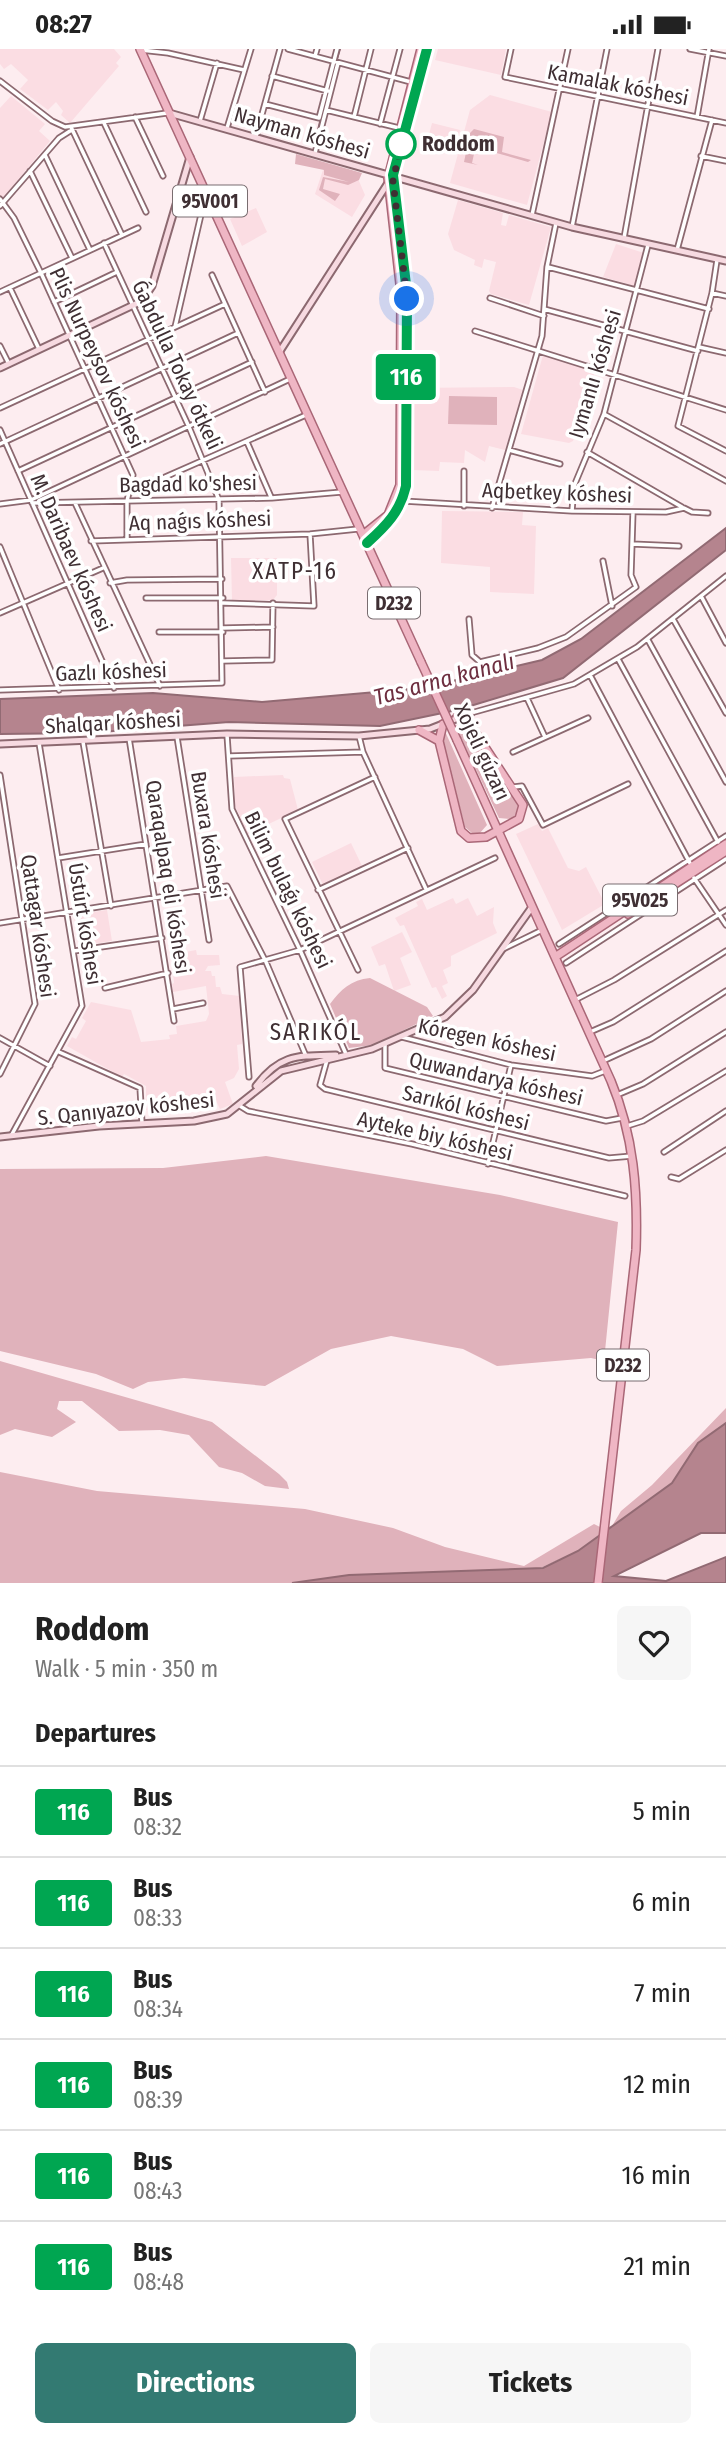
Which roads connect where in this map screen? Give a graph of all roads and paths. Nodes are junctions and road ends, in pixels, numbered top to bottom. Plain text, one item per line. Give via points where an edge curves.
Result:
1 (251, 49) edge
2 (279, 49) edge
3 (288, 49) edge
4 (317, 49) edge
5 (337, 49) edge
6 (371, 49) edge
7 (400, 49) edge
8 (421, 49) edge
9 (427, 49) edge
10 (511, 49) edge
11 (568, 49) edge
12 (607, 49) edge
13 (658, 49) edge
14 (690, 49) edge
15 (141, 50) edge
16 (708, 51) edge
17 (315, 56) junction
18 (726, 56) edge
19 (336, 62) junction
20 (217, 63) junction
21 (366, 70) junction
22 (244, 71) junction
23 (272, 76) junction
24 (392, 77) junction
25 (0, 81) edge
26 (412, 82) junction
27 (557, 90) junction
28 (329, 91) junction
29 (597, 98) junction
30 (265, 104) junction
31 (648, 108) junction
32 (326, 110) junction
33 (169, 113) junction
34 (135, 117) junction
35 (354, 117) junction
36 (696, 117) junction
37 (712, 120) junction
38 (200, 121) junction
39 (104, 123) junction
40 (726, 123) edge
41 (380, 124) junction
42 (227, 128) junction
43 (399, 128) junction
44 (70, 129) junction
45 (256, 136) junction
46 (315, 153) junction
47 (45, 155) junction
48 (701, 156) junction
49 (190, 157) junction
50 (726, 161) edge
51 (30, 171) junction
52 (163, 176) dead end
53 (391, 179) junction
54 (209, 199) junction
55 (1, 202) edge
56 (146, 212) dead end
57 (532, 215) junction
58 (556, 223) junction
59 (138, 227) dead end
60 (572, 227) junction
61 (122, 235) junction
62 (624, 240) junction
63 (104, 243) junction
64 (648, 245) junction
65 (90, 250) junction
66 (677, 251) junction
67 (72, 258) junction
68 (718, 260) junction
69 (726, 261) edge
70 (547, 267) junction
71 (117, 272) junction
72 (41, 273) junction
73 (212, 275) dead end
74 (9, 287) junction
75 (637, 290) junction
76 (0, 292) edge
77 (712, 293) junction
78 (726, 296) edge
79 (490, 298) dead end
80 (54, 302) junction
81 (225, 304) junction
82 (133, 306) junction
83 (544, 309) junction
84 (709, 309) junction
85 (544, 316) junction
86 (175, 327) junction
87 (475, 331) dead end
88 (626, 332) junction
89 (238, 333) junction
90 (68, 336) junction
91 (148, 340) junction
92 (0, 346) edge
93 (39, 349) junction
94 (699, 349) junction
95 (280, 351) junction
96 (538, 351) junction
97 (726, 353) edge
98 (251, 362) junction
99 (9, 364) junction
100 (0, 368) edge
101 (85, 369) junction
102 (161, 369) junction
103 (615, 373) junction
104 (292, 378) junction
105 (404, 386) junction
106 (265, 392) junction
107 (686, 396) junction
108 (98, 398) junction
109 (175, 398) junction
110 (0, 408) edge
111 (726, 410) edge
112 (308, 414) junction
113 (604, 414) junction
114 (190, 427) junction
115 (112, 428) junction
116 (0, 430) edge
117 (247, 442) junction
118 (3, 443) edge
119 (509, 450) junction
120 (726, 451) edge
121 (587, 452) junction
122 (125, 456) junction
123 (204, 459) junction
124 (560, 464) dead end
125 (18, 471) junction
126 (464, 471) dead end
127 (726, 481) edge
128 (344, 492) junction
129 (130, 493) junction
130 (272, 498) junction
131 (219, 500) junction
132 (31, 501) junction
133 (127, 501) junction
134 (403, 501) junction
135 (75, 503) junction
136 (0, 504) edge
137 (464, 506) junction
138 (492, 508) junction
139 (684, 508) junction
140 (572, 511) junction
141 (633, 512) junction
142 (708, 513) dead end
143 (367, 533) junction
144 (310, 534) junction
145 (221, 536) junction
146 (127, 539) junction
147 (91, 541) junction
148 (632, 544) junction
149 (679, 545) dead end
150 (0, 547) edge
151 (603, 561) dead end
152 (6, 562) junction
153 (0, 564) edge
154 (103, 568) junction
155 (726, 576) edge
156 (222, 579) junction
157 (110, 583) junction
158 (69, 584) junction
159 (701, 596) junction
160 (146, 598) dead end
161 (223, 600) junction
162 (23, 603) junction
163 (273, 603) junction
164 (612, 606) junction
165 (0, 613) edge
166 (469, 619) dead end
167 (673, 619) junction
168 (273, 627) junction
169 (223, 630) junction
170 (159, 632) dead end
171 (647, 639) junction
172 (726, 643) edge
173 (618, 659) junction
174 (223, 661) junction
175 (590, 675) junction
176 (222, 683) joint
177 (160, 686) junction
178 (114, 688) junction
179 (0, 690) edge
180 (59, 690) junction
181 (526, 697) junction
182 (471, 713) junction
183 (726, 713) edge
184 (457, 717) junction
185 (588, 718) dead end
186 (469, 723) junction
187 (443, 724) joint
188 (419, 730) joint
189 (227, 733) junction
190 (436, 734) junction
191 (177, 735) junction
192 (359, 736) junction
193 (545, 737) junction
194 (129, 738) junction
195 (83, 742) junction
196 (39, 743) junction
197 (0, 744) edge
198 (363, 752) junction
199 (513, 752) dead end
200 (229, 756) junction
201 (0, 775) edge
202 (374, 777) junction
203 (726, 782) edge
204 (628, 784) dead end
205 (512, 788) junction
206 (498, 829) junction
207 (726, 837) edge
208 (146, 843) junction
209 (722, 843) edge
210 (408, 848) junction
211 (102, 851) junction
212 (726, 851) edge
213 (58, 858) junction
214 (495, 858) dead end
215 (726, 859) edge
216 (692, 869) junction
217 (426, 889) junction
218 (201, 890) junction
219 (318, 890) junction
220 (157, 898) junction
221 (111, 907) junction
222 (532, 907) junction
223 (726, 910) edge
224 (68, 913) junction
225 (719, 915) junction
226 (23, 919) junction
227 (0, 923) edge
228 (726, 925) edge
229 (543, 930) junction
230 (338, 931) junction
231 (163, 938) junction
232 (209, 940) dead end
233 (559, 944) dead end
234 (503, 949) junction
235 (300, 950) junction
236 (74, 951) junction
237 (726, 951) edge
238 (556, 959) junction
239 (265, 963) junction
240 (566, 963) dead end
241 (358, 970) dead end
242 (168, 973) junction
243 (105, 988) dead end
244 (726, 991) edge
245 (575, 1000) junction
246 (203, 1003) dead end
247 (173, 1009) junction
248 (174, 1021) dead end
249 (590, 1032) junction
250 (726, 1032) edge
251 (402, 1037) junction
252 (0, 1038) edge
253 (384, 1044) junction
254 (15, 1047) junction
255 (58, 1052) junction
256 (346, 1054) junction
257 (306, 1056) junction
258 (327, 1059) junction
259 (603, 1061) junction
260 (511, 1065) junction
261 (50, 1066) junction
262 (607, 1070) junction
263 (726, 1071) edge
264 (0, 1074) edge
265 (249, 1077) dead end
266 (249, 1095) junction
267 (617, 1095) junction
268 (504, 1098) junction
269 (240, 1106) junction
270 (726, 1111) edge
271 (624, 1118) junction
272 (18, 1123) junction
273 (142, 1124) junction
274 (626, 1127) junction
275 (497, 1132) junction
276 (23, 1135) junction
277 (11, 1136) junction
278 (0, 1137) edge
279 (726, 1150) edge
280 (664, 1152) dead end
281 (632, 1156) junction
282 (488, 1164) junction
283 (671, 1177) dead end
284 (625, 1196) dead end
285 (598, 1583) edge

1 - 22 street
2 - 23 street
3 - 17 street
4 - 17 street
5 - 19 street
6 - 21 street
7 - 24 street
8 - 26 main road
9 - 53 main road
10 - 27 street, Kamalak kóshesi via 505,77
11 - 27 street
12 - 29 street
13 - 31 street
14 - 16 street
15 - 20 street
15 - 33 main road, Xojeli gúzarı / 95V001
16 - 18 street
16 - 36 street
17 - 19 street
19 - 21 street
19 - 28 street
20 - 22 street
20 - 38 street
21 - 24 street
21 - 35 street
22 - 42 street
23 - 28 street
23 - 30 street
24 - 26 street
24 - 41 street
25 - 44 street via 52,121
26 - 43 main road
27 - 29 street, Kamalak kóshesi
27 - 57 street
28 - 30 street via 319,118
28 - 32 street
29 - 31 street, Kamalak kóshesi
29 - 60 street
30 - 45 street
31 - 36 street, Kamalak kóshesi
31 - 62 street
32 - 35 street
32 - 46 street
33 - 34 street, Nayman kóshesi
33 - 38 street, Nayman kóshesi
33 - 49 main road, Xojeli gúzarı / 95V001
34 - 39 street, Nayman kóshesi
34 - 52 street
35 - 41 street
36 - 37 street, Kamalak kóshesi
37 - 40 street, Kamalak kóshesi
37 - 48 street
38 - 42 street, Nayman kóshesi
39 - 44 street, Nayman kóshesi
39 - 56 street
41 - 43 street
42 - 45 street, Nayman kóshesi
43 - 53 main road
44 - 47 street
44 - 61 street
45 - 46 street, Nayman kóshesi
46 - 53 street, Nayman kóshesi
47 - 51 street
47 - 65 street
48 - 50 street
48 - 66 street
49 - 54 main road, Xojeli gúzarı / 95V001
49 - 82 street via 152,286
51 - 55 street
51 - 67 street
53 - 57 street, Nayman kóshesi
53 - 95 street
53 - 105 main road via 404,299
54 - 86 street via 203,206
54 - 95 main road, Xojeli gúzarı / 95V001
55 - 72 street, Plis Nurpeysov kóshesi
57 - 58 street, Nayman kóshesi
58 - 60 street, Nayman kóshesi
58 - 70 street
59 - 61 street
60 - 62 street, Nayman kóshesi
61 - 63 street
62 - 64 street, Nayman kóshesi
63 - 65 street
63 - 71 street, Ǵabdulla Tokay ótkeli
64 - 66 street, Nayman kóshesi
64 - 75 street, Iymanlı kóshesi
65 - 67 street
66 - 68 street, Nayman kóshesi
67 - 72 street
68 - 69 street, Nayman kóshesi
68 - 77 street
70 - 75 street
70 - 83 street
71 - 80 street
71 - 82 street, Ǵabdulla Tokay ótkeli
72 - 74 street
72 - 80 street, Plis Nurpeysov kóshesi
73 - 81 street
74 - 76 street
74 - 93 street
75 - 84 street
75 - 88 street, Iymanlı kóshesi
77 - 78 street
77 - 84 street
79 - 85 street
80 - 90 street, Plis Nurpeysov kóshesi
81 - 86 street
81 - 89 street
82 - 90 street
82 - 91 street, Ǵabdulla Tokay ótkeli
83 - 85 street
83 - 88 street
84 - 94 street
85 - 96 street
86 - 91 street
87 - 96 street
88 - 94 street
88 - 103 street, Iymanlı kóshesi
89 - 98 street
89 - 102 street
90 - 93 street
90 - 101 street, Plis Nurpeysov kóshesi
91 - 101 street
91 - 102 street, Ǵabdulla Tokay ótkeli
92 - 99 street
93 - 99 street
94 - 97 street
94 - 107 street
95 - 104 main road, Xojeli gúzarı / 95V001
96 - 103 street
96 - 119 street
98 - 106 street
98 - 109 street
99 - 100 street
101 - 108 street, Plis Nurpeysov kóshesi
101 - 110 street
102 - 108 street
102 - 109 street, Ǵabdulla Tokay ótkeli
103 - 107 street
103 - 113 street, Iymanlı kóshesi
104 - 106 street
104 - 112 main road, Xojeli gúzarı / 95V001
105 - 134 main road
105 - 143 main road via 400,485 388,515
106 - 114 street
107 - 111 street
107 - 120 street via 678,426
108 - 115 street, Plis Nurpeysov kóshesi
108 - 118 street
109 - 114 street, Ǵabdulla Tokay ótkeli
109 - 115 street
112 - 117 street
112 - 128 main road, Xojeli gúzarı / 95V001
113 - 121 street, Iymanlı kóshesi
113 - 127 street
114 - 122 street
114 - 123 street, Ǵabdulla Tokay ótkeli
115 - 122 street, Plis Nurpeysov kóshesi
115 - 125 street
116 - 118 street, M. Daribaev kóshesi
117 - 123 street
117 - 130 street
118 - 125 street, M. Daribaev kóshesi
119 - 124 street
119 - 138 street
121 - 139 street
121 - 140 street, Iymanlı kóshesi via 574,486
122 - 129 street, Plis Nurpeysov kóshesi via 133,475
122 - 132 street
123 - 129 street
123 - 131 street, Ǵabdulla Tokay ótkeli
125 - 132 street, M. Daribaev kóshesi
126 - 137 street
128 - 130 street, Bagdad ko'shesi
128 - 143 main road, Xojeli gúzarı / 95V001
129 - 133 street, Plis Nurpeysov kóshesi
130 - 131 street, Bagdad ko'shesi
131 - 133 street, Bagdad ko'shesi
131 - 145 street, Ǵabdulla Tokay ótkeli
132 - 135 street, Bagdad ko'shesi
132 - 136 street
132 - 158 street, M. Daribaev kóshesi
133 - 135 street, Bagdad ko'shesi
133 - 146 street, Plis Nurpeysov kóshesi
134 - 137 street, Aqbetkey kóshesi
134 - 143 main road via 390,523
135 - 147 street
137 - 138 street, Aqbetkey kóshesi
138 - 140 street, Aqbetkey kóshesi
139 - 141 street, Aqbetkey kóshesi
139 - 142 street, Aqbetkey kóshesi
140 - 141 street, Aqbetkey kóshesi
141 - 148 street
143 - 144 street, Aq naǵıs kóshesi
143 - 206 main road, Xojeli gúzarı / D232, bridge via 367,543
144 - 145 street, Aq naǵıs kóshesi
144 - 163 street via 314,605
145 - 146 street, Aq naǵıs kóshesi
145 - 156 street, Ǵabdulla Tokay ótkeli
146 - 147 street, Aq naǵıs kóshesi
147 - 154 street
148 - 149 street
148 - 164 street via 631,575 636,587
150 - 152 street
151 - 164 street
152 - 153 street
152 - 162 street
154 - 157 street
154 - 158 street
155 - 159 street
156 - 157 street
156 - 161 street, Ǵabdulla Tokay ótkeli
157 - 177 street
158 - 162 street
158 - 178 street, M. Daribaev kóshesi
159 - 167 street
159 - 172 street
160 - 161 street
161 - 163 street
161 - 169 street, Ǵabdulla Tokay ótkeli
162 - 165 street
162 - 180 street
163 - 168 street
164 - 166 street via 566,637 484,662 472,655
167 - 171 street
167 - 183 street
168 - 169 street
168 - 174 street via 272,660
169 - 170 street
169 - 174 street, Ǵabdulla Tokay ótkeli
171 - 173 street
171 - 203 street
173 - 175 street
173 - 209 street
174 - 176 street, Ǵabdulla Tokay ótkeli
175 - 181 street
175 - 216 street
176 - 177 street, Gazlı kóshesi
177 - 178 street, Gazlı kóshesi
178 - 180 street, Gazlı kóshesi
179 - 180 street, Gazlı kóshesi
181 - 182 street
181 - 193 street
182 - 184 street
182 - 186 main road
184 - 186 main road
184 - 187 street
185 - 193 street
186 - 205 main road
187 - 190 main road
188 - 190 main road
188 - 192 street, Shalqar kóshesi
189 - 191 street, Shalqar kóshesi
189 - 192 street, Shalqar kóshesi
189 - 200 street, Bilim bulaǵı kóshesi
190 - 206 main road via 461,831 475,839
191 - 194 street, Shalqar kóshesi
191 - 218 street, Buxara kóshesi
192 - 198 street
193 - 199 street
194 - 195 street, Shalqar kóshesi
194 - 208 street, Qaraqalpaq eli kóshesi
195 - 196 street, Shalqar kóshesi
195 - 211 street
196 - 197 street, Shalqar kóshesi
196 - 213 street, Ústúrt kóshesi
198 - 200 street
198 - 202 street
200 - 235 street, Bilim bulaǵı kóshesi via 232,809
201 - 226 street, Qattagar kóshesi
202 - 210 street
202 - 219 street via 285,819
204 - 205 street via 543,825 522,786
205 - 206 main road via 523,804 523,815
206 - 222 main road, Xojeli gúzarı / D232
207 - 209 street
208 - 211 street
208 - 220 street, Qaraqalpaq eli kóshesi
209 - 216 main road, 95V025
210 - 217 street
210 - 219 street
211 - 213 street
211 - 221 street
212 - 216 main road, 95V025
213 - 224 street, Ústúrt kóshesi
214 - 217 street
215 - 216 street
216 - 225 street
216 - 233 street
216 - 238 main road, 95V025
216 - 240 street
217 - 230 street
218 - 220 street
218 - 232 street, Buxara kóshesi
218 - 239 street via 227,886
219 - 230 street
220 - 221 street
220 - 231 street, Qaraqalpaq eli kóshesi
221 - 224 street
222 - 229 main road, Xojeli gúzarı / D232
222 - 234 street, S. Qanıyazov kóshesi
223 - 225 street
224 - 226 street
224 - 236 street, Ústúrt kóshesi
225 - 228 street
225 - 245 street
226 - 227 street
226 - 254 street, Qattagar kóshesi via 35,1004
229 - 234 street
229 - 238 main road, Xojeli gúzarı / D232
230 - 235 street
230 - 241 street
231 - 236 street
231 - 242 street, Qaraqalpaq eli kóshesi
234 - 251 street, S. Qanıyazov kóshesi via 460,1006
235 - 239 street
235 - 256 street, Bilim bulaǵı kóshesi
236 - 255 street, Ústúrt kóshesi via 82,1006
237 - 249 street
238 - 245 main road, Xojeli gúzarı / D232
239 - 257 street
239 - 265 street via 240,967
242 - 243 street
242 - 247 street, Qaraqalpaq eli kóshesi
244 - 259 street via 628,1051
245 - 249 main road, Xojeli gúzarı / D232
246 - 247 street
247 - 248 street, Qaraqalpaq eli kóshesi
249 - 259 main road, Xojeli gúzarı / D232
250 - 267 street
251 - 253 street, S. Qanıyazov kóshesi
251 - 260 street, Kóregen kóshesi
252 - 254 street
253 - 256 street, S. Qanıyazov kóshesi
253 - 268 street, Quwandarya kóshesi via 384,1068
254 - 261 street
254 - 264 street, Qattagar kóshesi
255 - 261 street, Ústúrt kóshesi
255 - 273 street via 140,1089
256 - 257 street, S. Qanıyazov kóshesi
256 - 258 street, S. Qanıyazov kóshesi
257 - 266 street, S. Qanıyazov kóshesi via 279,1061
258 - 266 street, S. Qanıyazov kóshesi via 281,1071
258 - 275 street, Sarıkól kóshesi via 320,1086 325,1089
259 - 262 main road, Xojeli gúzarı / D232
260 - 262 street, Kóregen kóshesi via 592,1076
260 - 268 street
261 - 272 street, Ústúrt kóshesi
262 - 267 main road, Xojeli gúzarı / D232
263 - 274 street
266 - 269 street, S. Qanıyazov kóshesi
267 - 271 main road, Xojeli gúzarı / D232
268 - 271 street, Quwandarya kóshesi via 606,1121
268 - 275 street
269 - 273 street, S. Qanıyazov kóshesi via 211,1119
269 - 282 street, Ayteke biy kóshesi
270 - 280 street
271 - 274 main road, Xojeli gúzarı / D232
272 - 276 street
272 - 277 street, Ústúrt kóshesi
273 - 276 street, S. Qanıyazov kóshesi
274 - 281 main road, Xojeli gúzarı / D232
275 - 281 street, Sarıkól kóshesi via 609,1158
275 - 282 street
276 - 277 street, S. Qanıyazov kóshesi
277 - 278 street, S. Qanıyazov kóshesi
279 - 283 street via 679,1179
281 - 285 main road, Xojeli gúzarı / D232 via 637,1212 633,1276
282 - 284 street, Ayteke biy kóshesi

